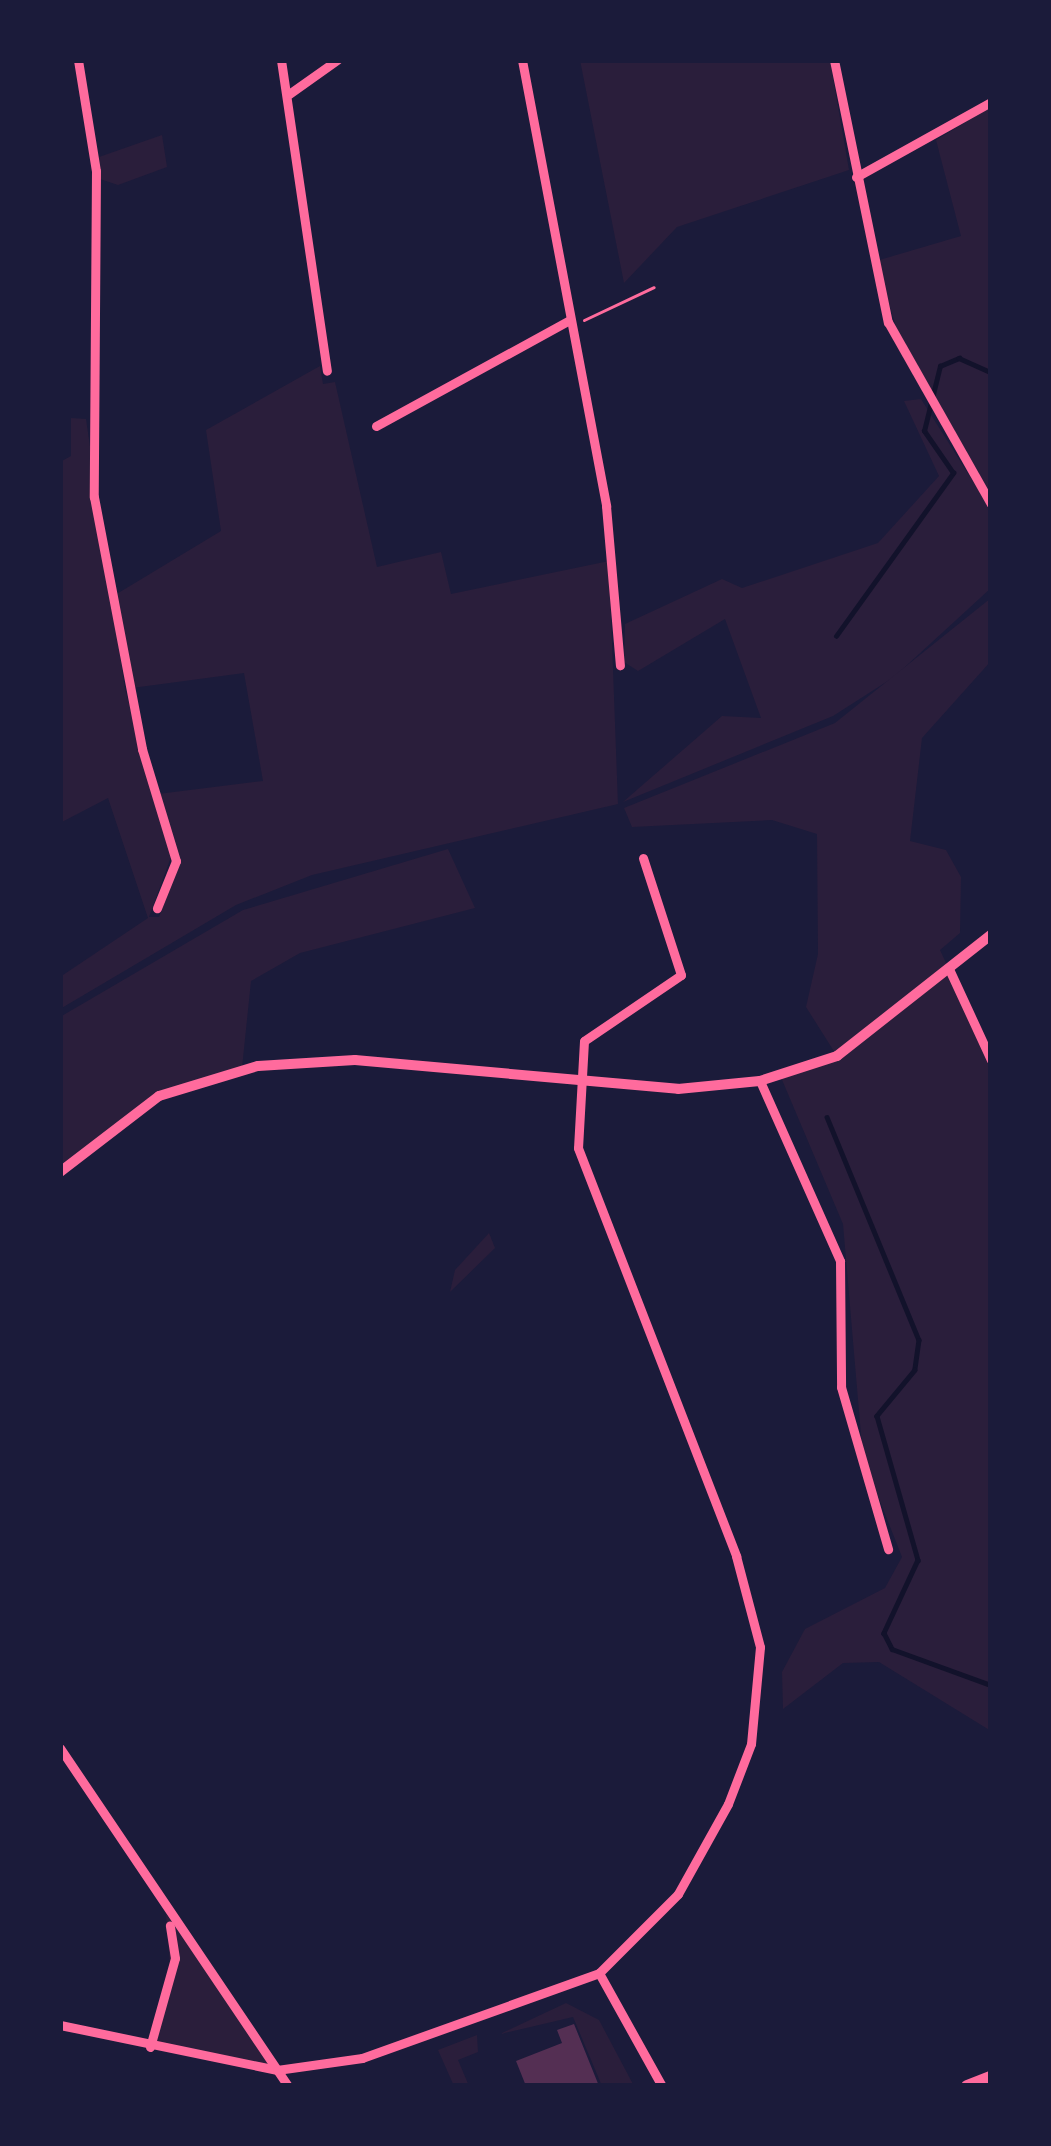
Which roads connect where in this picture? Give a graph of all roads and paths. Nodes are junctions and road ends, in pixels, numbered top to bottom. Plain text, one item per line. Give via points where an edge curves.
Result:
1 (78, 60) edge
2 (281, 60) edge
3 (337, 60) edge
4 (522, 60) edge
5 (834, 60) edge
6 (289, 94) junction
7 (991, 102) edge
8 (856, 177) junction
9 (654, 287) dead end
10 (570, 320) junction
11 (327, 371) dead end
12 (376, 426) dead end
13 (991, 504) edge
14 (620, 665) dead end
15 (644, 858) dead end
16 (157, 908) dead end
17 (991, 935) edge
18 (949, 969) junction
19 (991, 1060) edge
20 (579, 1081) junction
21 (760, 1081) junction
22 (60, 1172) edge
23 (888, 1549) dead end
24 (60, 1748) edge
25 (166, 1914) junction
26 (599, 1973) junction
27 (60, 2025) edge
28 (150, 2047) junction
29 (277, 2070) junction
30 (991, 2077) edge
31 (288, 2086) edge
32 (662, 2086) edge
33 (968, 2086) edge

1 - 16 street via 96,171 94,497 133,709 176,861
2 - 6 street
3 - 6 street
4 - 10 street
5 - 8 street
6 - 11 street
7 - 8 street
8 - 13 street via 878,290 917,385
9 - 10 path
10 - 12 street
10 - 14 street via 620,599
15 - 20 street via 680,975 584,1042
17 - 18 street
18 - 19 street
18 - 21 street via 837,1056
20 - 21 street
20 - 22 street via 355,1060 242,1068 159,1096
20 - 26 street via 587,1181 736,1556 760,1647 751,1744 728,1804 677,1894
21 - 23 street via 840,1261 841,1387
24 - 25 street
25 - 28 street via 175,1958
25 - 29 street
26 - 29 street via 362,2058
26 - 32 street
27 - 28 street
28 - 29 street
29 - 31 street
30 - 33 main road

